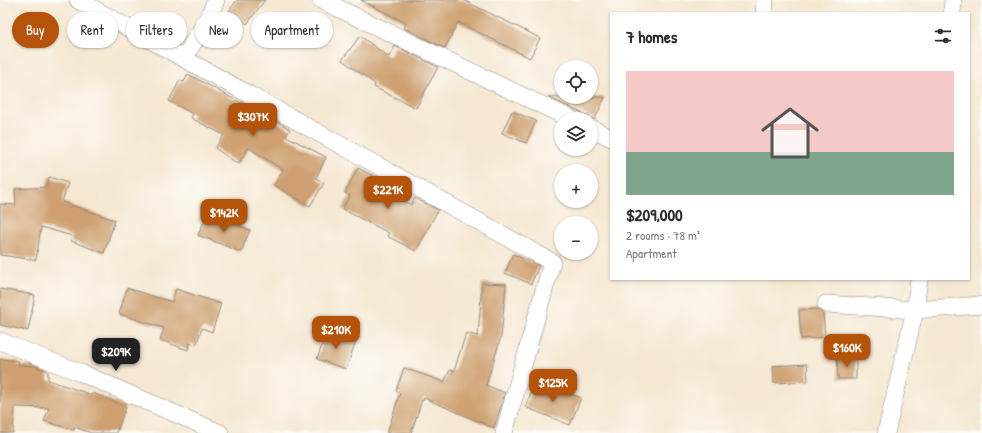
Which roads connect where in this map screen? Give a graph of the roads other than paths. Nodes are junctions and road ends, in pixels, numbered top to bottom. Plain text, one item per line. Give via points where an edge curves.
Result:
1 (78, 0) edge
2 (216, 0) edge
3 (321, 0) edge
4 (765, 0) edge
5 (953, 0) edge
6 (764, 12) edge
7 (952, 12) edge
8 (184, 58) junction
9 (556, 112) edge
10 (598, 132) edge
11 (610, 138) edge
12 (919, 280) edge
13 (826, 304) dead end
14 (982, 305) edge
15 (915, 310) junction
16 (0, 341) edge
17 (220, 433) edge
18 (504, 433) edge
19 (886, 433) edge

1 - 8 street
2 - 8 street
3 - 9 street
4 - 6 street
5 - 7 street
8 - 18 street via 552,262
10 - 11 street
12 - 15 street
13 - 15 street
14 - 15 street
15 - 19 street
16 - 17 street

